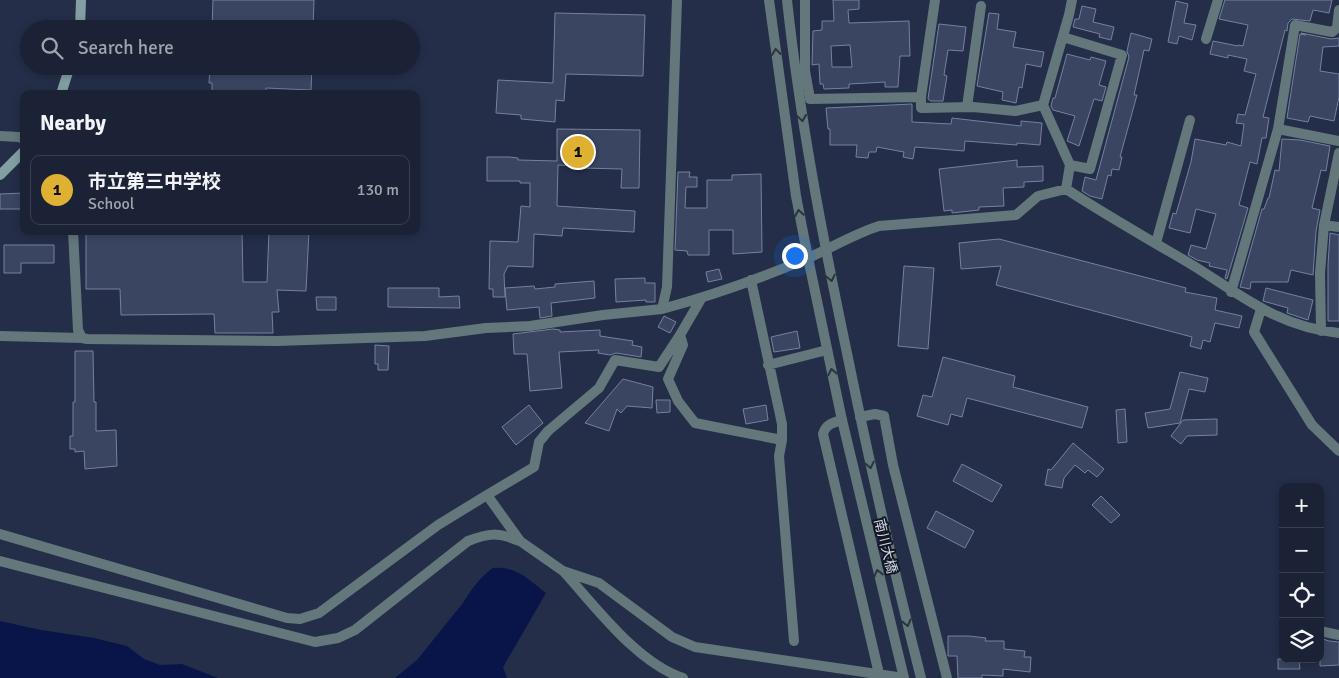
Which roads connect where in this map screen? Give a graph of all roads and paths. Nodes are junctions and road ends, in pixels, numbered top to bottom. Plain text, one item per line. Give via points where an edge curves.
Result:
1 (82, 0) edge
2 (677, 0) edge
3 (769, 0) edge
4 (787, 0) edge
5 (805, 0) edge
6 (934, 0) edge
7 (1072, 0) edge
8 (1218, 0) edge
9 (981, 6) dead end
10 (1339, 10) edge
11 (81, 20) edge
12 (1062, 37) junction
13 (1206, 39) dead end
14 (793, 54) junction
15 (805, 57) junction
16 (67, 75) edge
17 (62, 90) edge
18 (921, 97) junction
19 (810, 99) junction
20 (799, 100) junction
21 (1043, 105) junction
22 (967, 107) junction
23 (1190, 120) dead end
24 (1278, 129) junction
25 (0, 136) edge
26 (20, 137) edge
27 (1339, 141) edge
28 (1339, 153) edge
29 (20, 155) edge
30 (1070, 165) junction
31 (0, 175) edge
32 (1066, 189) junction
33 (1324, 225) junction
34 (1339, 227) edge
35 (73, 235) edge
36 (1156, 243) junction
37 (825, 250) junction
38 (808, 258) junction
39 (751, 280) junction
40 (1231, 292) junction
41 (701, 299) junction
42 (662, 309) junction
43 (1261, 309) junction
44 (1321, 331) junction
45 (1339, 333) edge
46 (680, 335) junction
47 (0, 336) edge
48 (82, 338) junction
49 (827, 350) junction
50 (768, 365) junction
51 (860, 417) junction
52 (842, 420) junction
53 (782, 440) junction
54 (1339, 451) edge
55 (487, 495) junction
56 (0, 534) edge
57 (520, 541) junction
58 (0, 562) edge
59 (563, 571) junction
60 (1324, 632) edge
61 (1339, 635) edge
62 (794, 641) dead end
63 (879, 674) junction
64 (920, 675) edge
65 (903, 676) edge
66 (683, 678) edge
67 (947, 678) edge

1 - 11 main road
2 - 42 street via 667,287
38 -> 3 street, 南川大橋 via 796,196
4 - 14 street
5 - 15 street
6 - 18 street
7 - 12 street
8 - 13 street
9 - 22 street
10 - 24 street via 1337,28 1332,32 1295,25
12 - 21 street
12 - 30 street via 1122,55 1090,169
14 - 15 street
14 - 20 street
15 - 19 street
16 - 17 main road
18 - 19 street
18 - 22 street via 921,108
19 - 20 street
20 -> 37 street
21 - 22 street via 1015,111
21 - 30 street
23 - 36 street
24 - 27 street
24 - 40 street
25 - 26 street
28 - 33 street
29 - 31 main road
30 - 32 street
32 - 36 street
32 - 37 street via 1038,196 1016,215 879,226
33 - 34 street
33 - 44 street via 1320,273
35 - 48 street via 78,330
36 - 40 street
37 - 38 street
37 -> 51 street
38 - 39 street
38 - 49 street, 南川大橋
39 - 41 street
39 - 50 street
40 - 43 street
41 - 42 street
41 - 46 street
42 - 48 street via 425,336 277,341
43 - 44 street via 1299,326
43 - 54 street via 1254,332 1312,425
44 - 45 street
46 - 53 street via 683,345 668,379 678,401 695,424
46 - 55 street via 659,367 615,360 599,388 539,442 534,468
47 - 48 street
49 - 50 street
52 -> 49 street, 南川大橋
50 - 53 street via 782,424
51 -> 64 street
51 - 67 street via 884,416 892,465
52 - 63 street via 829,424 823,434
65 -> 52 street, 南川大橋
53 - 62 street via 779,456
55 - 56 street via 438,525 319,613 300,619 287,618
55 - 57 street
57 - 58 street via 504,535 480,536 468,541 355,630 338,638 315,642
57 - 59 street
59 - 63 street via 599,583 672,637 695,647
59 - 66 street via 639,653
60 - 61 street
63 - 65 street

